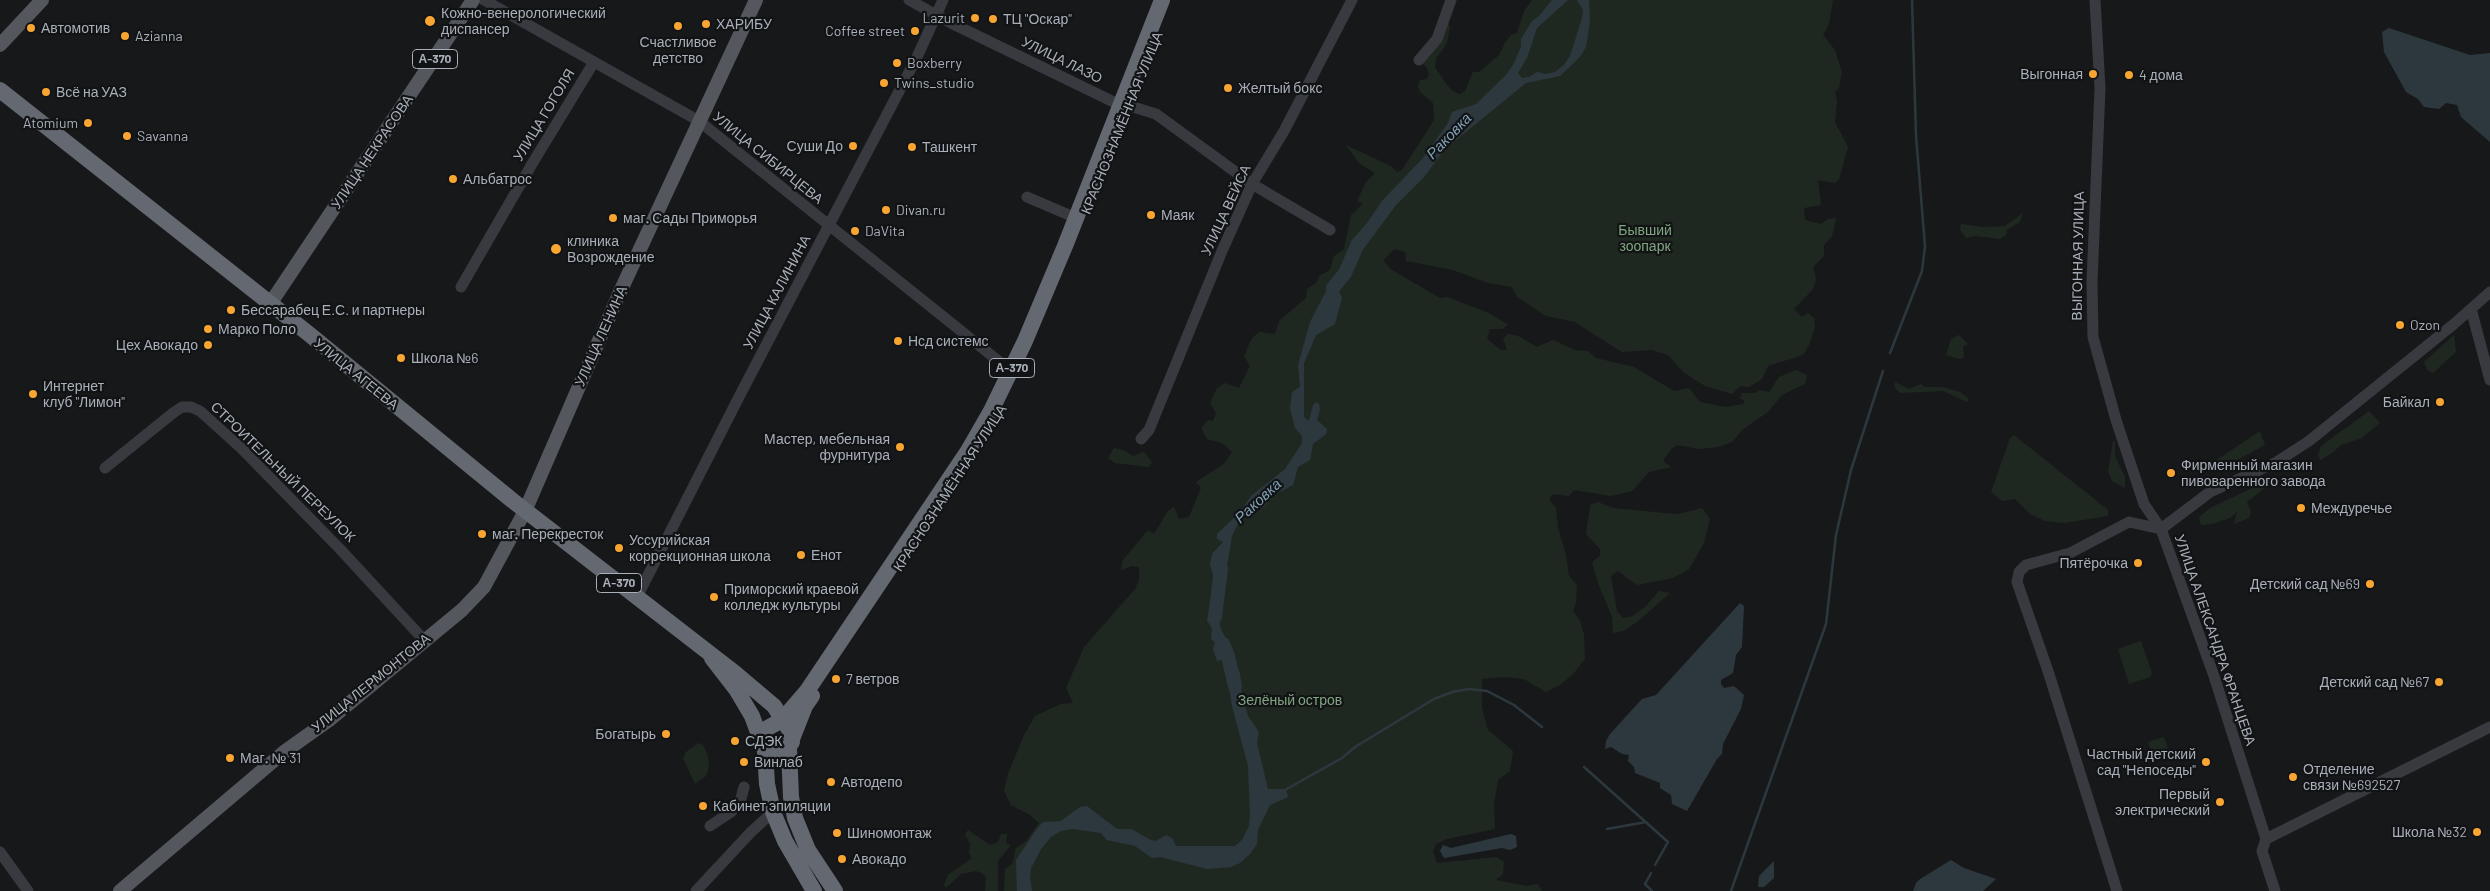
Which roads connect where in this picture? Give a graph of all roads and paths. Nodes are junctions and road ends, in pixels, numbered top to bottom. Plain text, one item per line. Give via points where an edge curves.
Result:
1 (42, 0) edge
2 (473, 0) edge
3 (484, 0) edge
4 (756, 0) edge
5 (909, 0) edge
6 (943, 0) edge
7 (1352, 0) edge
8 (1450, 0) edge
9 (2096, 0) edge
10 (1165, 4) edge
11 (936, 15) junction
12 (0, 45) edge
13 (1419, 60) dead end
14 (594, 62) junction
15 (0, 90) edge
16 (1126, 106) junction
17 (699, 121) junction
18 (1252, 184) junction
19 (1092, 188) junction
20 (1027, 197) dead end
21 (1076, 218) junction
22 (828, 227) junction
23 (1330, 230) dead end
24 (461, 287) dead end
25 (2490, 292) edge
26 (270, 304) junction
27 (2471, 309) junction
28 (1014, 374) junction
29 (2490, 380) edge
30 (1141, 439) dead end
31 (105, 468) dead end
32 (525, 510) junction
33 (2161, 529) junction
34 (637, 597) junction
35 (424, 640) junction
36 (712, 658) junction
37 (782, 720) junction
38 (2490, 727) edge
39 (791, 744) junction
40 (763, 747) junction
41 (744, 787) dead end
42 (773, 812) junction
43 (710, 826) dead end
44 (2266, 839) junction
45 (0, 852) edge
46 (28, 891) edge
47 (120, 891) edge
48 (696, 891) edge
49 (814, 891) edge
50 (835, 891) edge
51 (2118, 891) edge
52 (2275, 891) edge

1 - 12 main road
2 - 26 main road, УЛИЦА НЕКРАСОВА / А-370
3 - 14 street, УЛИЦА СИБИРЦЕВА
4 - 17 main road, УЛИЦА ЛЕНИНА
5 - 11 street, УЛИЦА ЛАЗО
6 - 11 street, УЛИЦА КАЛИНИНА
7 - 18 street, УЛИЦА ВЕЙСА via 1284,131
8 - 13 street via 1437,38
9 - 33 street, ВЫГОННАЯ УЛИЦА via 2100,88 2091,299 2093,337 2144,504
10 - 16 highway, КРАСНОЗНАМЁННАЯ УЛИЦА / А-370
11 - 16 street, УЛИЦА ЛАЗО
11 - 22 street, УЛИЦА КАЛИНИНА via 920,52
14 - 17 street, УЛИЦА СИБИРЦЕВА
14 - 24 street, УЛИЦА ГОГОЛЯ
15 - 26 highway, УЛИЦА АГЕЕВА
16 - 18 street, УЛИЦА ЛАЗО via 1156,114
16 - 19 highway, КРАСНОЗНАМЁННАЯ УЛИЦА / А-370
17 - 22 street, УЛИЦА СИБИРЦЕВА
17 - 32 main road, УЛИЦА ЛЕНИНА via 608,318
18 - 23 street, УЛИЦА ЛАЗО
18 - 30 street, УЛИЦА ВЕЙСА via 1149,430
19 - 21 highway, КРАСНОЗНАМЁННАЯ УЛИЦА / А-370
19 - 28 highway, КРАСНОЗНАМЁННАЯ УЛИЦА / А-370
20 - 21 street
21 - 28 highway, КРАСНОЗНАМЁННАЯ УЛИЦА / А-370
22 - 28 street, УЛИЦА СИБИРЦЕВА
22 - 34 street, УЛИЦА КАЛИНИНА via 740,392
25 - 27 street, УЛИЦА АЛЕКСАНДРА ФРАНЦЕВА
26 - 32 highway, УЛИЦА АГЕЕВА / А-370
27 - 29 street
27 - 33 street, УЛИЦА АЛЕКСАНДРА ФРАНЦЕВА via 2309,441 2274,463 2210,492
28 - 37 highway, КРАСНОЗНАМЁННАЯ УЛИЦА / А-370 via 968,452 807,691
28 - 39 highway, КРАСНОЗНАМЁННАЯ УЛИЦА / А-370 via 985,437 805,706
31 - 35 street, СТРОИТЕЛЬНЫЙ ПЕРЕУЛОК via 173,413 191,407 200,411 340,549
32 - 34 highway, УЛИЦА АГЕЕВА / А-370
32 - 35 main road, УЛИЦА ЛЕРМОНТОВА via 492,575 478,595
33 - 44 street, УЛИЦА АЛЕКСАНДРА ФРАНЦЕВА via 2214,676
33 - 51 street via 2128,522 2070,553 2026,565 2019,572 2017,582
34 - 36 highway, УЛИЦА АГЕЕВА / А-370
35 - 47 main road, УЛИЦА ЛЕРМОНТОВА via 329,720 284,752
36 - 37 highway, УЛИЦА АГЕЕВА / А-370 via 774,706
36 - 40 highway, УЛИЦА АГЕЕВА / А-370 via 752,716
37 - 39 highway, А-370
37 - 40 highway, А-370 via 764,730
38 - 44 street
39 - 40 highway via 776,756
39 - 50 highway, А-370 via 791,797 795,818 808,850
40 - 42 highway, А-370
41 - 43 street via 740,802 732,812
42 - 48 street
42 - 49 highway, А-370 via 785,841
44 - 52 street, УЛИЦА АЛЕКСАНДРА ФРАНЦЕВА via 2262,851
45 - 46 street

